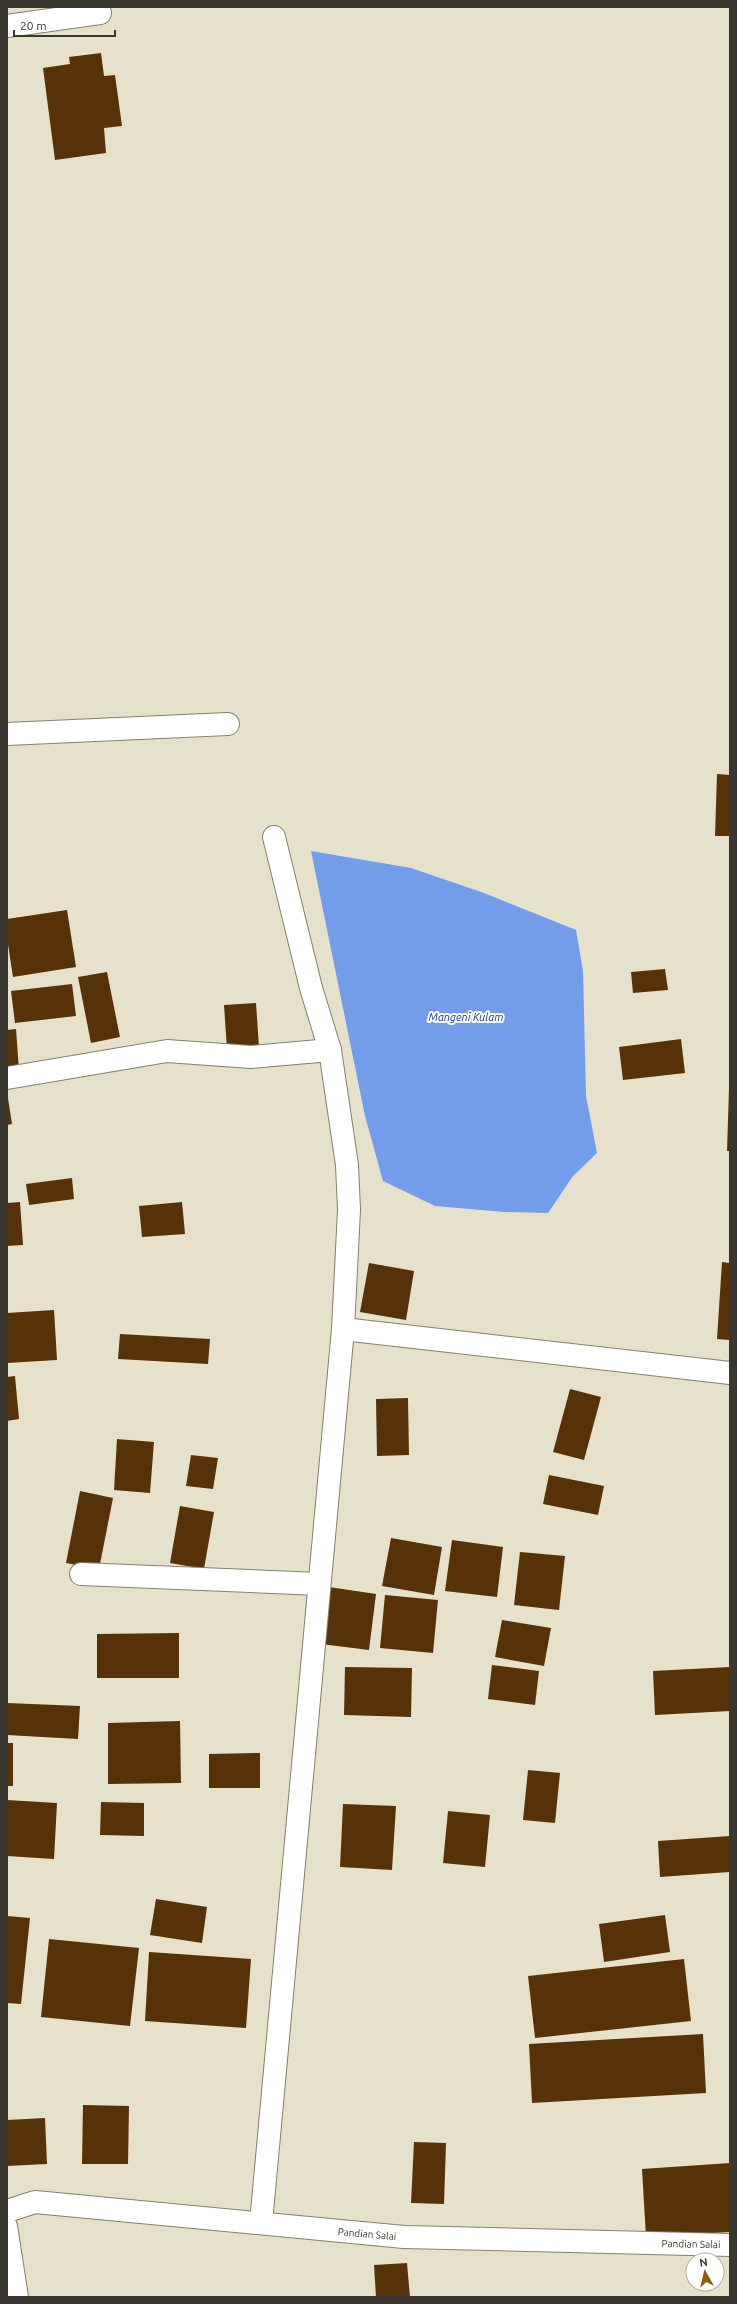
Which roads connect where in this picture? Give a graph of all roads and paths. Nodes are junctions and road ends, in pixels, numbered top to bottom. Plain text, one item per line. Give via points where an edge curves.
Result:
1 (100, 13) dead end
2 (7, 26) edge
3 (228, 724) dead end
4 (7, 734) edge
5 (274, 837) dead end
6 (330, 1050) junction
7 (7, 1078) edge
8 (343, 1329) junction
9 (730, 1372) edge
10 (81, 1574) dead end
11 (319, 1584) junction
12 (7, 2212) edge
13 (261, 2223) junction
14 (7, 2226) edge
15 (730, 2245) edge
16 (18, 2297) edge

1 - 2 street
3 - 4 street
5 - 6 street via 311,988
6 - 7 street via 251,1057 167,1051
6 - 8 street via 348,1180 349,1210
8 - 9 street
8 - 11 street
10 - 11 street
11 - 13 street
12 - 13 street, Pandian Salai via 35,2202
13 - 15 street, Pandian Salai via 404,2237
14 - 16 lane

